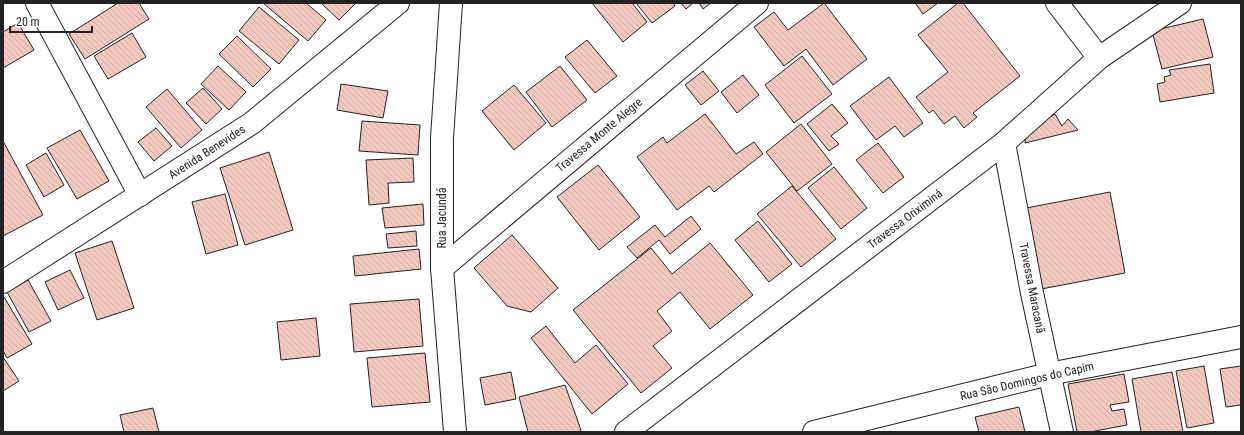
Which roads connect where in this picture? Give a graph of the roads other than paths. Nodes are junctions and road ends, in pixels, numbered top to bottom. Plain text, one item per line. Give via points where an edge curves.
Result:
1 (37, 3) edge
2 (398, 3) edge
3 (451, 3) edge
4 (757, 3) edge
5 (1057, 3) edge
6 (1180, 3) edge
7 (1099, 58) junction
8 (1004, 143) junction
9 (140, 195) junction
10 (442, 268) junction
11 (3, 282) edge
12 (1241, 337) edge
13 (1050, 374) junction
14 (455, 432) edge
15 (626, 432) edge
16 (814, 432) edge
17 (1062, 432) edge

1 - 9 street
2 - 9 street, Avenida Benevides via 252,123
3 - 10 street, Rua Jacundá via 442,138
4 - 10 street, Travessa Monte Alegre
5 - 7 street
6 - 7 street, Travessa Oriximiná
7 - 8 street, Travessa Oriximiná
8 - 13 street, Travessa Maracanã
8 - 15 street, Travessa Oriximiná
9 - 11 street, Avenida Benevides
10 - 14 street, Rua Jacundá
12 - 13 street, Rua São Domingos do Capim
13 - 16 street, Rua São Domingos do Capim
13 - 17 street, Travessa Maracanã

